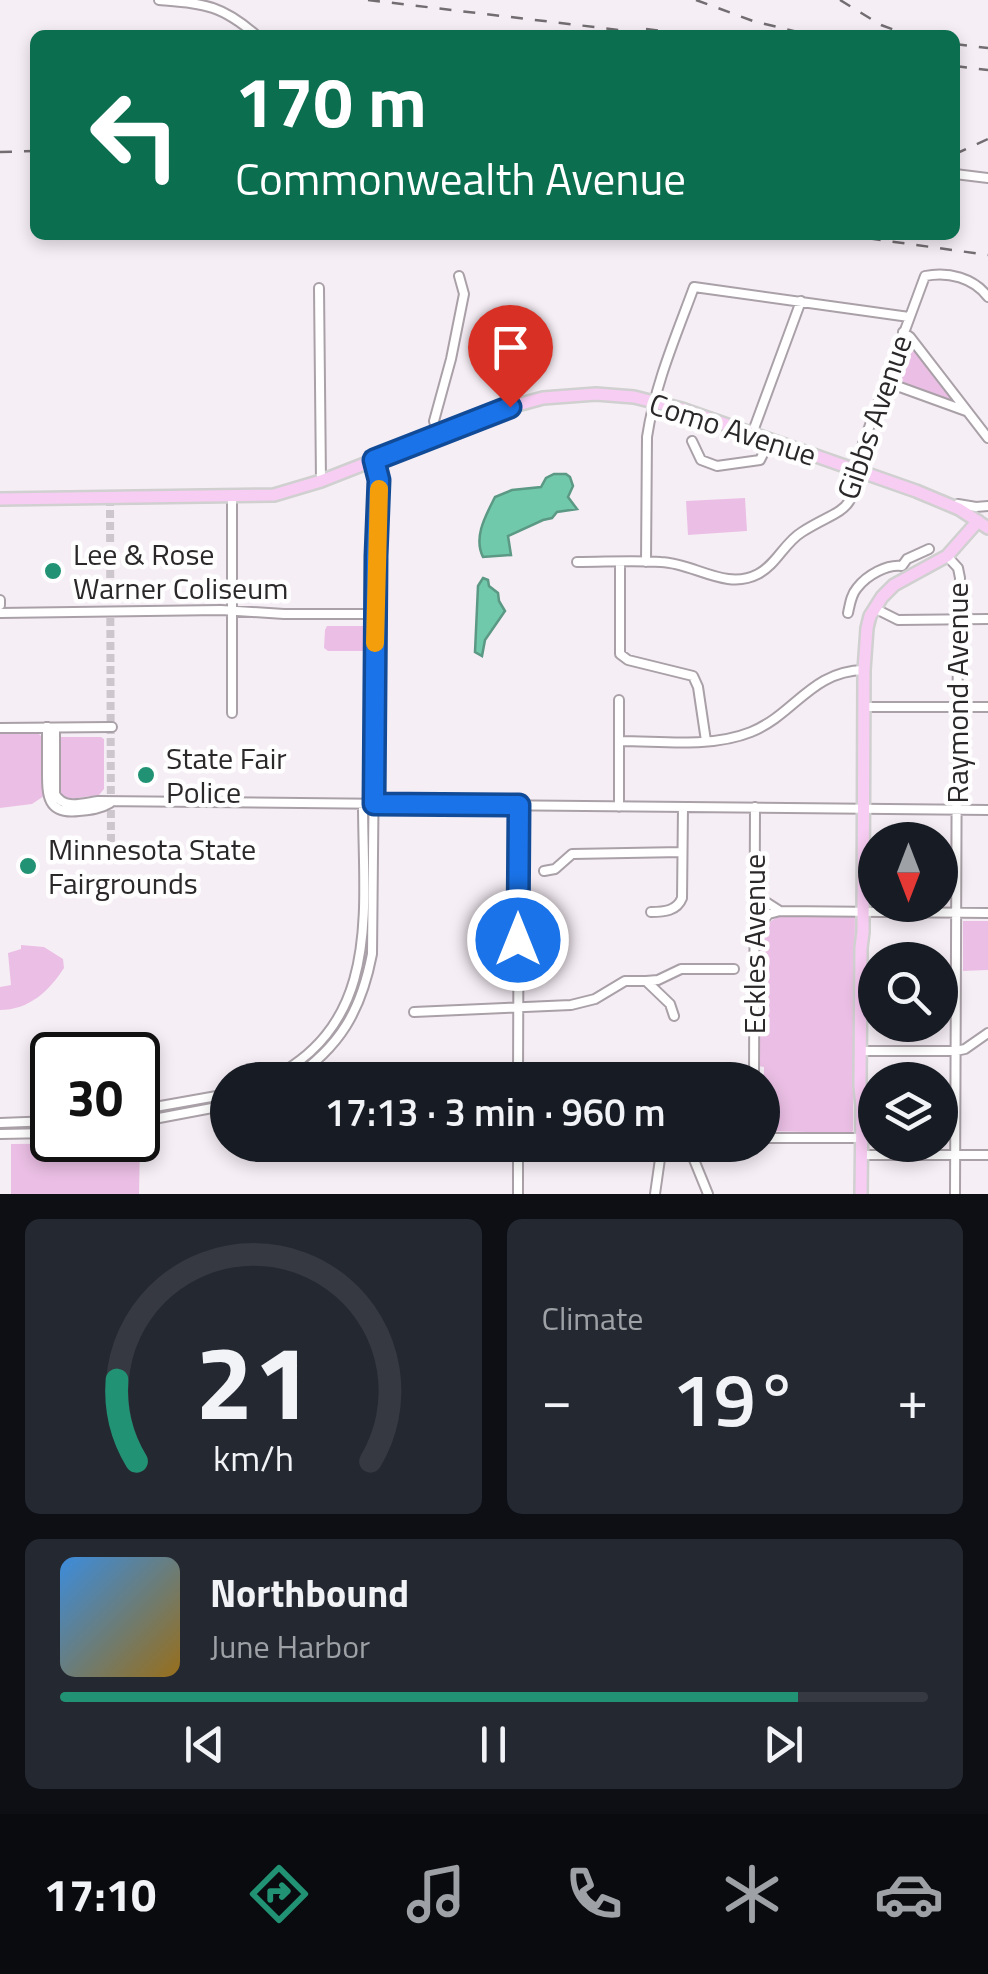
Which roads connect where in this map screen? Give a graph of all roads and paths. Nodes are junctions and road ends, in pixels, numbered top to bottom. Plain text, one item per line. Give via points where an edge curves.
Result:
1 (159, 0) edge
2 (250, 30) edge
3 (960, 175) edge
4 (988, 178) edge
5 (459, 276) dead end
6 (319, 288) dead end
7 (988, 297) edge
8 (801, 301) junction
9 (909, 317) junction
10 (903, 332) junction
11 (886, 382) junction
12 (653, 401) junction
13 (968, 412) junction
14 (438, 434) junction
15 (752, 434) junction
16 (988, 438) edge
17 (770, 440) junction
18 (692, 441) dead end
19 (374, 460) junction
20 (857, 470) junction
21 (321, 481) junction
22 (232, 497) junction
23 (0, 499) edge
24 (986, 517) edge
25 (929, 549) dead end
26 (947, 556) junction
27 (577, 562) dead end
28 (620, 562) junction
29 (646, 562) junction
30 (907, 571) junction
31 (874, 608) junction
32 (232, 611) junction
33 (0, 613) edge
34 (848, 613) dead end
35 (376, 614) junction
36 (958, 618) junction
37 (988, 619) edge
38 (864, 670) junction
39 (620, 700) dead end
40 (864, 707) junction
41 (957, 707) junction
42 (988, 708) edge
43 (232, 712) dead end
44 (112, 727) dead end
45 (0, 728) edge
46 (51, 728) junction
47 (620, 741) junction
48 (706, 741) junction
49 (363, 804) junction
50 (374, 804) junction
51 (519, 805) junction
52 (619, 806) junction
53 (683, 807) junction
54 (755, 807) junction
55 (863, 808) junction
56 (956, 809) junction
57 (988, 810) edge
58 (863, 822) edge
59 (956, 822) edge
60 (682, 852) junction
61 (519, 871) junction
62 (532, 871) dead end
63 (544, 871) dead end
64 (755, 890) junction
65 (780, 910) junction
66 (651, 912) dead end
67 (858, 912) edge
68 (958, 912) edge
69 (988, 913) edge
70 (863, 922) edge
71 (956, 922) edge
72 (754, 932) junction
73 (734, 969) dead end
74 (646, 981) junction
75 (352, 990) junction
76 (362, 994) junction
77 (518, 1006) junction
78 (414, 1012) dead end
79 (674, 1016) dead end
80 (988, 1034) edge
81 (860, 1051) junction
82 (956, 1051) junction
83 (297, 1062) edge
84 (314, 1062) edge
85 (518, 1062) edge
86 (754, 1062) edge
87 (860, 1062) edge
88 (956, 1062) edge
89 (210, 1097) edge
90 (160, 1106) edge
91 (210, 1110) edge
92 (160, 1118) edge
93 (30, 1122) edge
94 (0, 1123) edge
95 (30, 1133) edge
96 (0, 1134) edge
97 (780, 1138) edge
98 (858, 1138) edge
99 (958, 1155) edge
100 (988, 1156) edge
101 (518, 1162) edge
102 (660, 1162) edge
103 (695, 1162) edge
104 (861, 1162) edge
105 (955, 1162) edge
106 (518, 1194) edge
107 (655, 1194) edge
108 (708, 1194) edge
109 (860, 1194) edge
110 (955, 1194) edge

1 - 2 street via 213,7
3 - 4 street
5 - 14 street via 464,294 434,421
6 - 21 street
7 - 9 street, Gibbs Avenue via 968,279 925,276
8 - 9 street
8 - 12 street via 694,287
8 - 15 street
9 - 10 street, Gibbs Avenue
10 - 11 street, Gibbs Avenue
10 - 13 street
11 - 13 street
11 - 20 street, Gibbs Avenue
12 - 14 main road, Como Avenue via 596,394 543,398
12 - 15 main road, Como Avenue
12 - 29 street
13 - 16 street
14 - 19 main road, Como Avenue
15 - 17 main road, Como Avenue
17 - 18 street via 760,460 717,466 699,458
17 - 20 main road, Como Avenue
19 - 21 main road, Como Avenue
19 - 35 street
20 - 24 main road, Como Avenue
20 - 29 street, Gibbs Avenue via 843,509 798,534 754,576 731,580
21 - 22 main road, Como Avenue via 274,495
22 - 23 main road, Como Avenue
22 - 32 street
24 - 26 main road
25 - 30 street via 907,559
26 - 30 main road
26 - 36 street, Raymond Avenue via 960,574
27 - 28 street, Gibbs Avenue
28 - 29 street, Gibbs Avenue
28 - 48 street via 620,652 693,676
30 - 31 main road
30 - 34 street via 890,566 862,583
31 - 36 street via 898,620
31 - 38 main road
32 - 33 street
32 - 35 street
32 - 43 street
35 - 50 street
36 - 37 street
36 - 41 street, Raymond Avenue
38 - 40 main road
38 - 48 street via 820,681 756,730
39 - 47 street
40 - 41 street
40 - 55 main road
41 - 42 street
41 - 56 street, Raymond Avenue
44 - 46 street
45 - 46 street
46 - 49 street via 46,790 63,812 111,803
47 - 48 street
47 - 52 street
49 - 50 street
49 - 75 street via 363,938
50 - 51 street
50 - 76 street via 374,934
51 - 52 street
51 - 61 street
52 - 53 street
53 - 54 street
53 - 60 street
54 - 55 street
54 - 64 street, Eckles Avenue
55 - 56 street
55 - 58 main road
56 - 57 street
56 - 59 street, Raymond Avenue
60 - 63 street via 572,854
60 - 66 street via 681,902
61 - 62 street
61 - 77 street
64 - 65 street
64 - 72 street, Eckles Avenue
65 - 67 street
65 - 72 street
68 - 69 street
70 - 81 main road
71 - 82 street, Raymond Avenue
72 - 86 street, Eckles Avenue
73 - 74 street via 680,969
74 - 77 street via 626,980 580,1004
74 - 79 street
75 - 76 street
75 - 83 street via 335,1022
76 - 84 street
77 - 78 street
77 - 85 street
80 - 82 street
81 - 82 street
81 - 87 main road
82 - 88 street, Raymond Avenue
89 - 90 street
91 - 92 street
93 - 94 street
95 - 96 street
97 - 98 street
99 - 100 street
101 - 106 street
102 - 107 street
103 - 108 street
104 - 109 main road
105 - 110 street, Raymond Avenue

